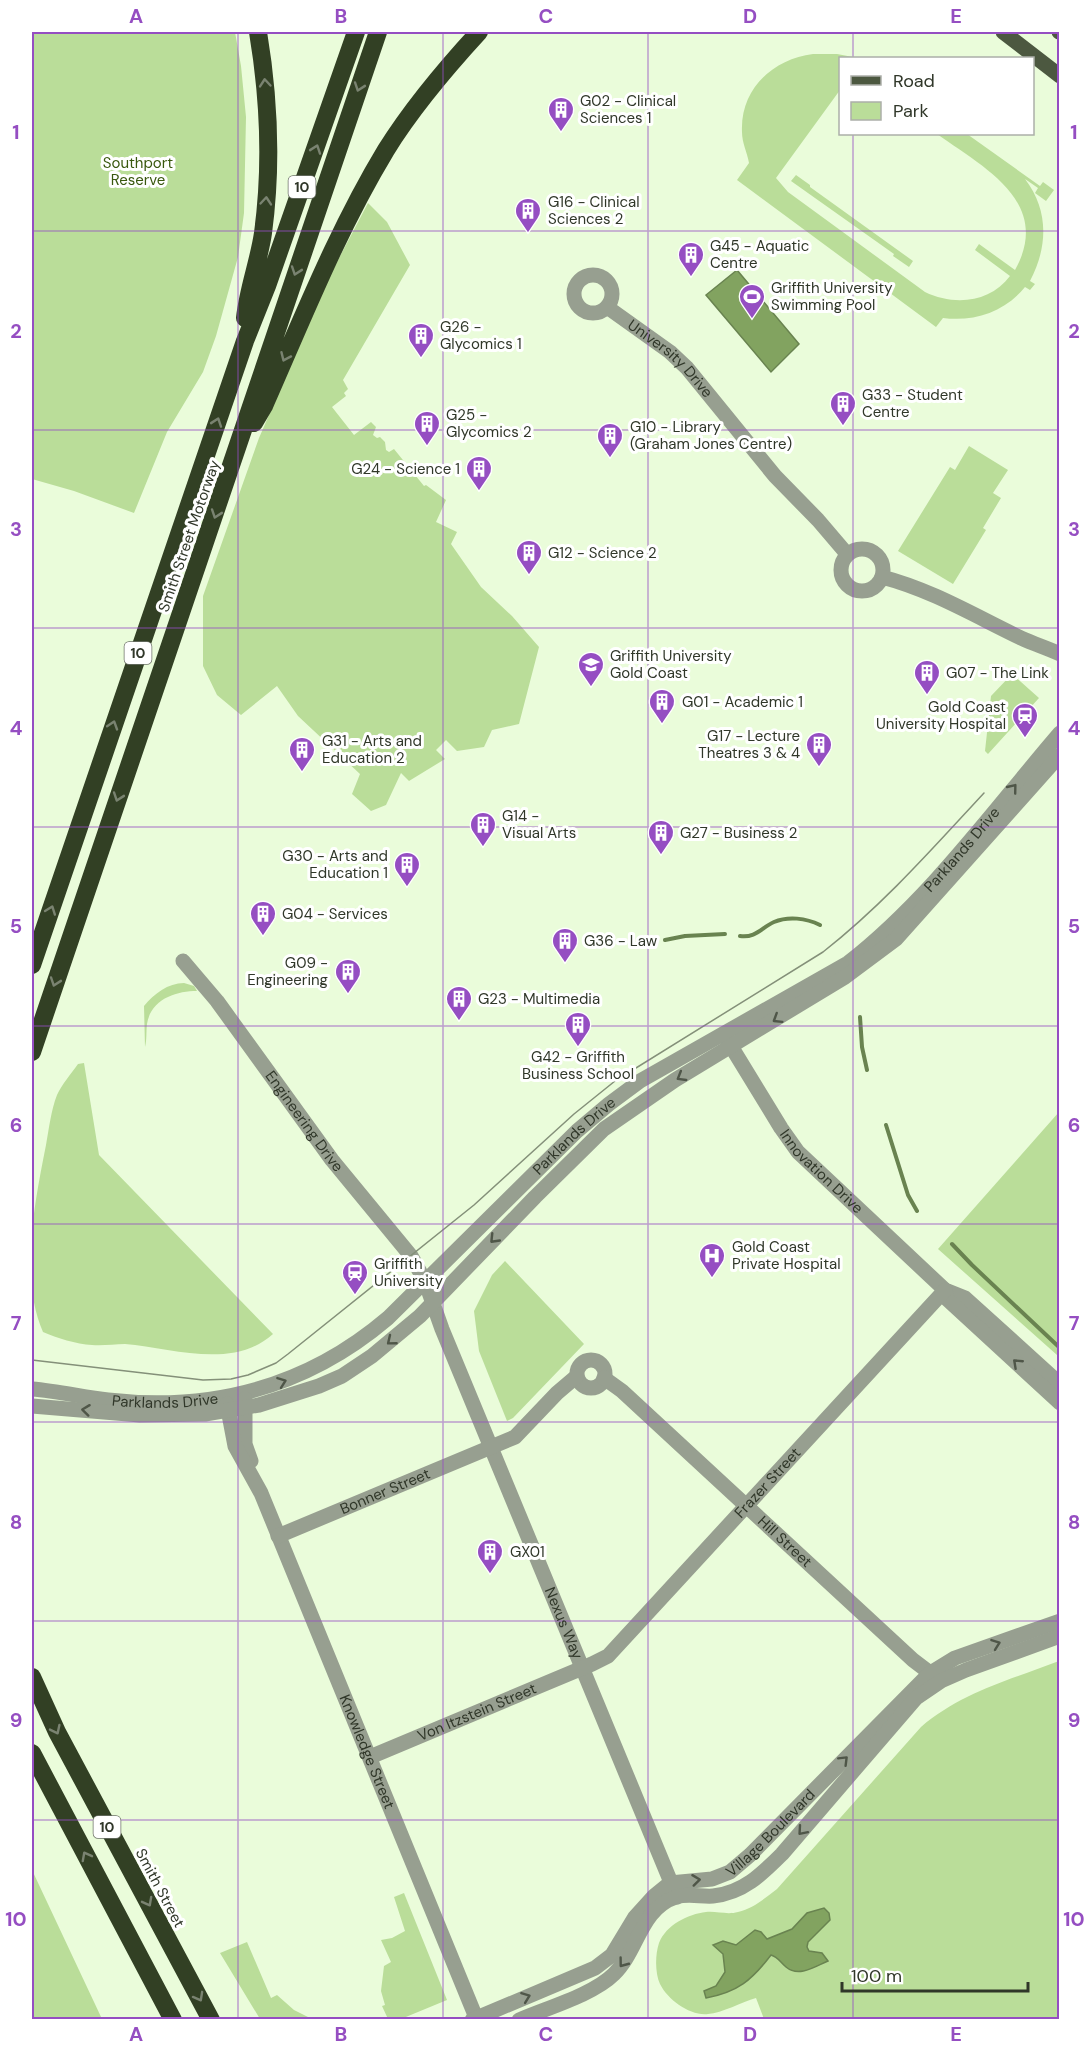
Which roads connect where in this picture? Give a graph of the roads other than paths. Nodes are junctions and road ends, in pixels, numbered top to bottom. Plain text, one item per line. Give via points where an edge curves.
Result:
1 (258, 32) edge
2 (356, 32) edge
3 (378, 32) edge
4 (479, 32) edge
5 (1003, 32) edge
6 (1059, 76) edge
7 (607, 307) dead end
8 (245, 341) junction
9 (234, 458) junction
10 (847, 554) junction
11 (882, 577) junction
12 (1021, 638) junction
13 (1059, 654) edge
14 (1059, 667) edge
15 (1059, 733) edge
16 (1059, 755) edge
17 (183, 960) dead end
18 (32, 965) edge
19 (723, 1034) junction
20 (731, 1047) junction
21 (32, 1052) edge
22 (425, 1281) junction
23 (945, 1290) junction
24 (434, 1301) junction
25 (577, 1376) junction
26 (604, 1378) junction
27 (1059, 1384) edge
28 (32, 1389) edge
29 (245, 1401) junction
30 (1059, 1403) edge
31 (227, 1405) junction
32 (32, 1406) edge
33 (491, 1448) junction
34 (257, 1487) junction
35 (746, 1505) junction
36 (278, 1536) junction
37 (1059, 1621) edge
38 (1059, 1636) edge
39 (582, 1669) junction
40 (32, 1677) edge
41 (935, 1677) junction
42 (32, 1753) edge
43 (370, 1757) junction
44 (673, 1890) junction
45 (173, 2019) edge
46 (211, 2019) edge
47 (475, 2019) edge
48 (519, 2019) edge

8 -> 1 highway via 245,315 263,234 268,170 267,99
8 -> 2 highway, Smith Street Motorway / 10
3 -> 9 highway, Smith Street Motorway / 10
4 -> 9 highway via 415,108 366,185 264,406
5 - 6 main road
7 - 10 street, University Drive via 687,368 775,476
18 -> 8 highway, Smith Street Motorway / 10
9 -> 21 highway, Smith Street Motorway / 10
10 - 11 street via 860,548 873,552 882,562
10 - 11 street via 840,567 847,586 867,591
11 - 12 street via 916,586
12 - 13 street
12 - 14 street
19 -> 15 street, Parklands Drive via 848,963 892,926
16 -> 20 street, Parklands Drive via 896,939 845,977
17 - 22 street, Engineering Drive via 332,1160 411,1256
19 - 20 street, Innovation Drive
19 - 22 street, Parklands Drive via 640,1081 593,1117
20 - 23 street, Innovation Drive via 798,1152
20 -> 24 street, Parklands Drive via 604,1129
22 - 24 street, Nexus Way
29 -> 22 street, Parklands Drive via 356,1344
23 - 27 street, Innovation Drive via 965,1298
30 -> 23 street, Innovation Drive via 947,1299
23 - 35 street, Frazer Street
24 -> 29 street, Parklands Drive via 387,1345 342,1376 319,1386
24 - 33 street, Nexus Way
25 - 26 street via 588,1387 598,1386
25 - 26 street via 579,1366 593,1360 603,1368
25 - 33 street via 519,1434
26 - 35 street, Hill Street
28 - 31 street, Parklands Drive via 136,1402
29 - 31 street, Parklands Drive
29 - 34 street, Knowledge Street via 245,1444
31 -> 32 street, Parklands Drive via 173,1416
31 - 34 street, Knowledge Street via 235,1446
33 - 36 street, Bonner Street
33 - 39 street, Nexus Way
34 - 36 street, Knowledge Street
35 - 39 street, Frazer Street via 612,1652
35 - 41 street, Hill Street
36 - 43 street, Knowledge Street
41 -> 37 street, Village Boulevard via 955,1658
38 - 41 street, Village Boulevard
39 - 43 street, Von Itzstein Street
39 - 44 street, Nexus Way
40 -> 46 highway, Smith Street / 10 via 67,1752
44 -> 41 street, Village Boulevard via 730,1872
41 -> 44 street, Village Boulevard via 758,1877 744,1887 715,1896
45 -> 42 highway, 10
43 - 47 street, Knowledge Street
47 -> 44 street via 595,1968 612,1955 635,1917 654,1896
44 -> 48 street via 641,1928 615,1974 591,1990

